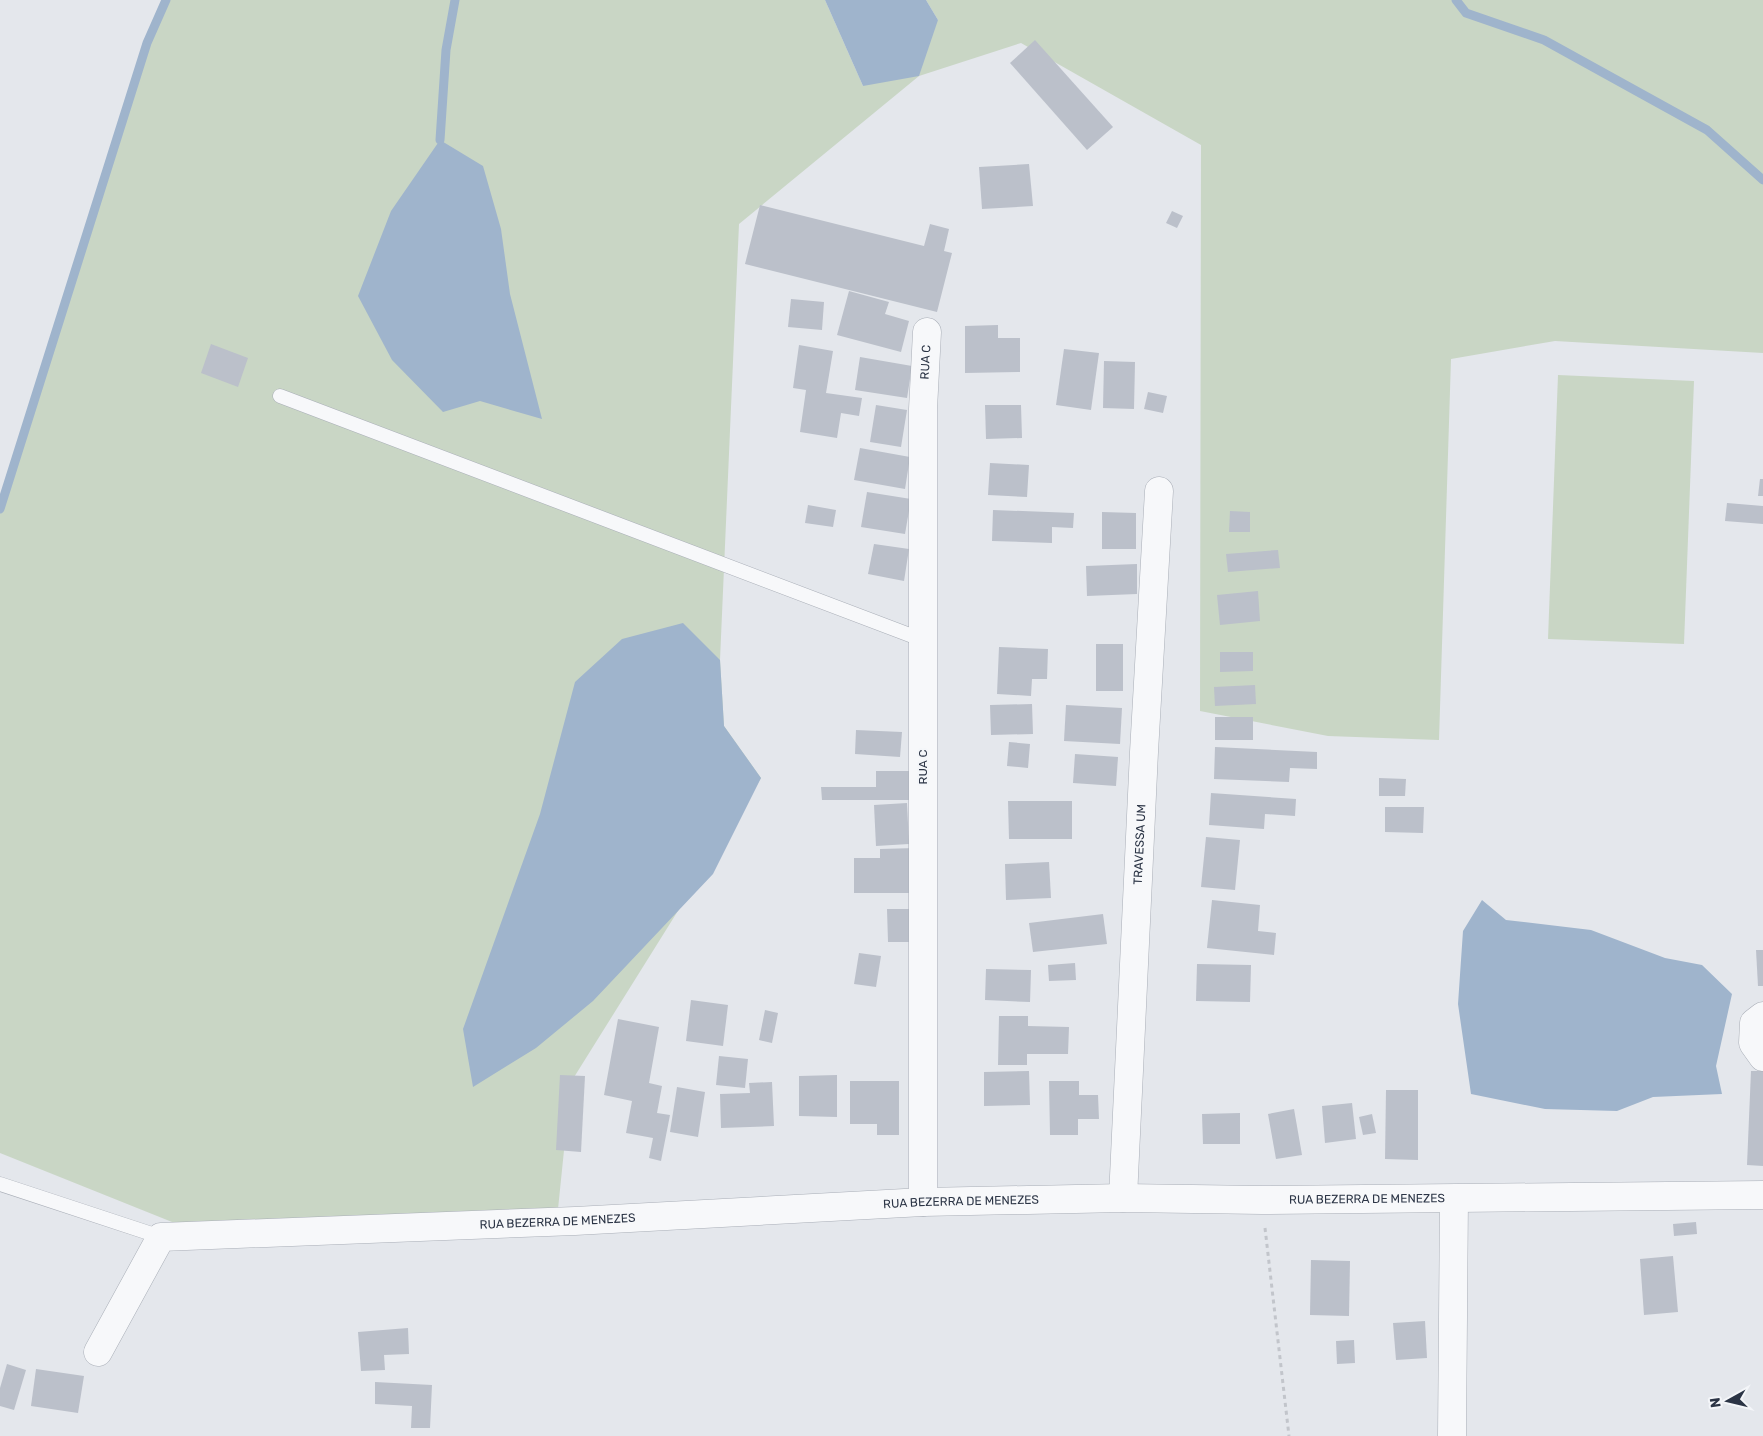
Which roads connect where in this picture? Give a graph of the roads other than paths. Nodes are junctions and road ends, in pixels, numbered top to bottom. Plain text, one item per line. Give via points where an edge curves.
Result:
1 (927, 332) dead end
2 (280, 396) dead end
3 (1158, 491) dead end
4 (923, 640) junction
5 (1763, 1016) edge
6 (1763, 1057) edge
7 (0, 1184) edge
8 (1763, 1195) edge
9 (1123, 1198) junction
10 (1454, 1199) junction
11 (924, 1202) junction
12 (161, 1238) junction
13 (98, 1352) dead end
14 (1452, 1436) edge

1 - 4 street, RUA C via 923,410
2 - 4 lane
3 - 9 street, TRAVESSA UM
4 - 11 street, RUA C
5 - 6 street via 1754,1023 1753,1043
7 - 12 lane
8 - 10 street, RUA BEZERRA DE MENEZES
9 - 10 street, RUA BEZERRA DE MENEZES
9 - 11 street, RUA BEZERRA DE MENEZES
10 - 14 street
11 - 12 street, RUA BEZERRA DE MENEZES via 575,1221
12 - 13 street

